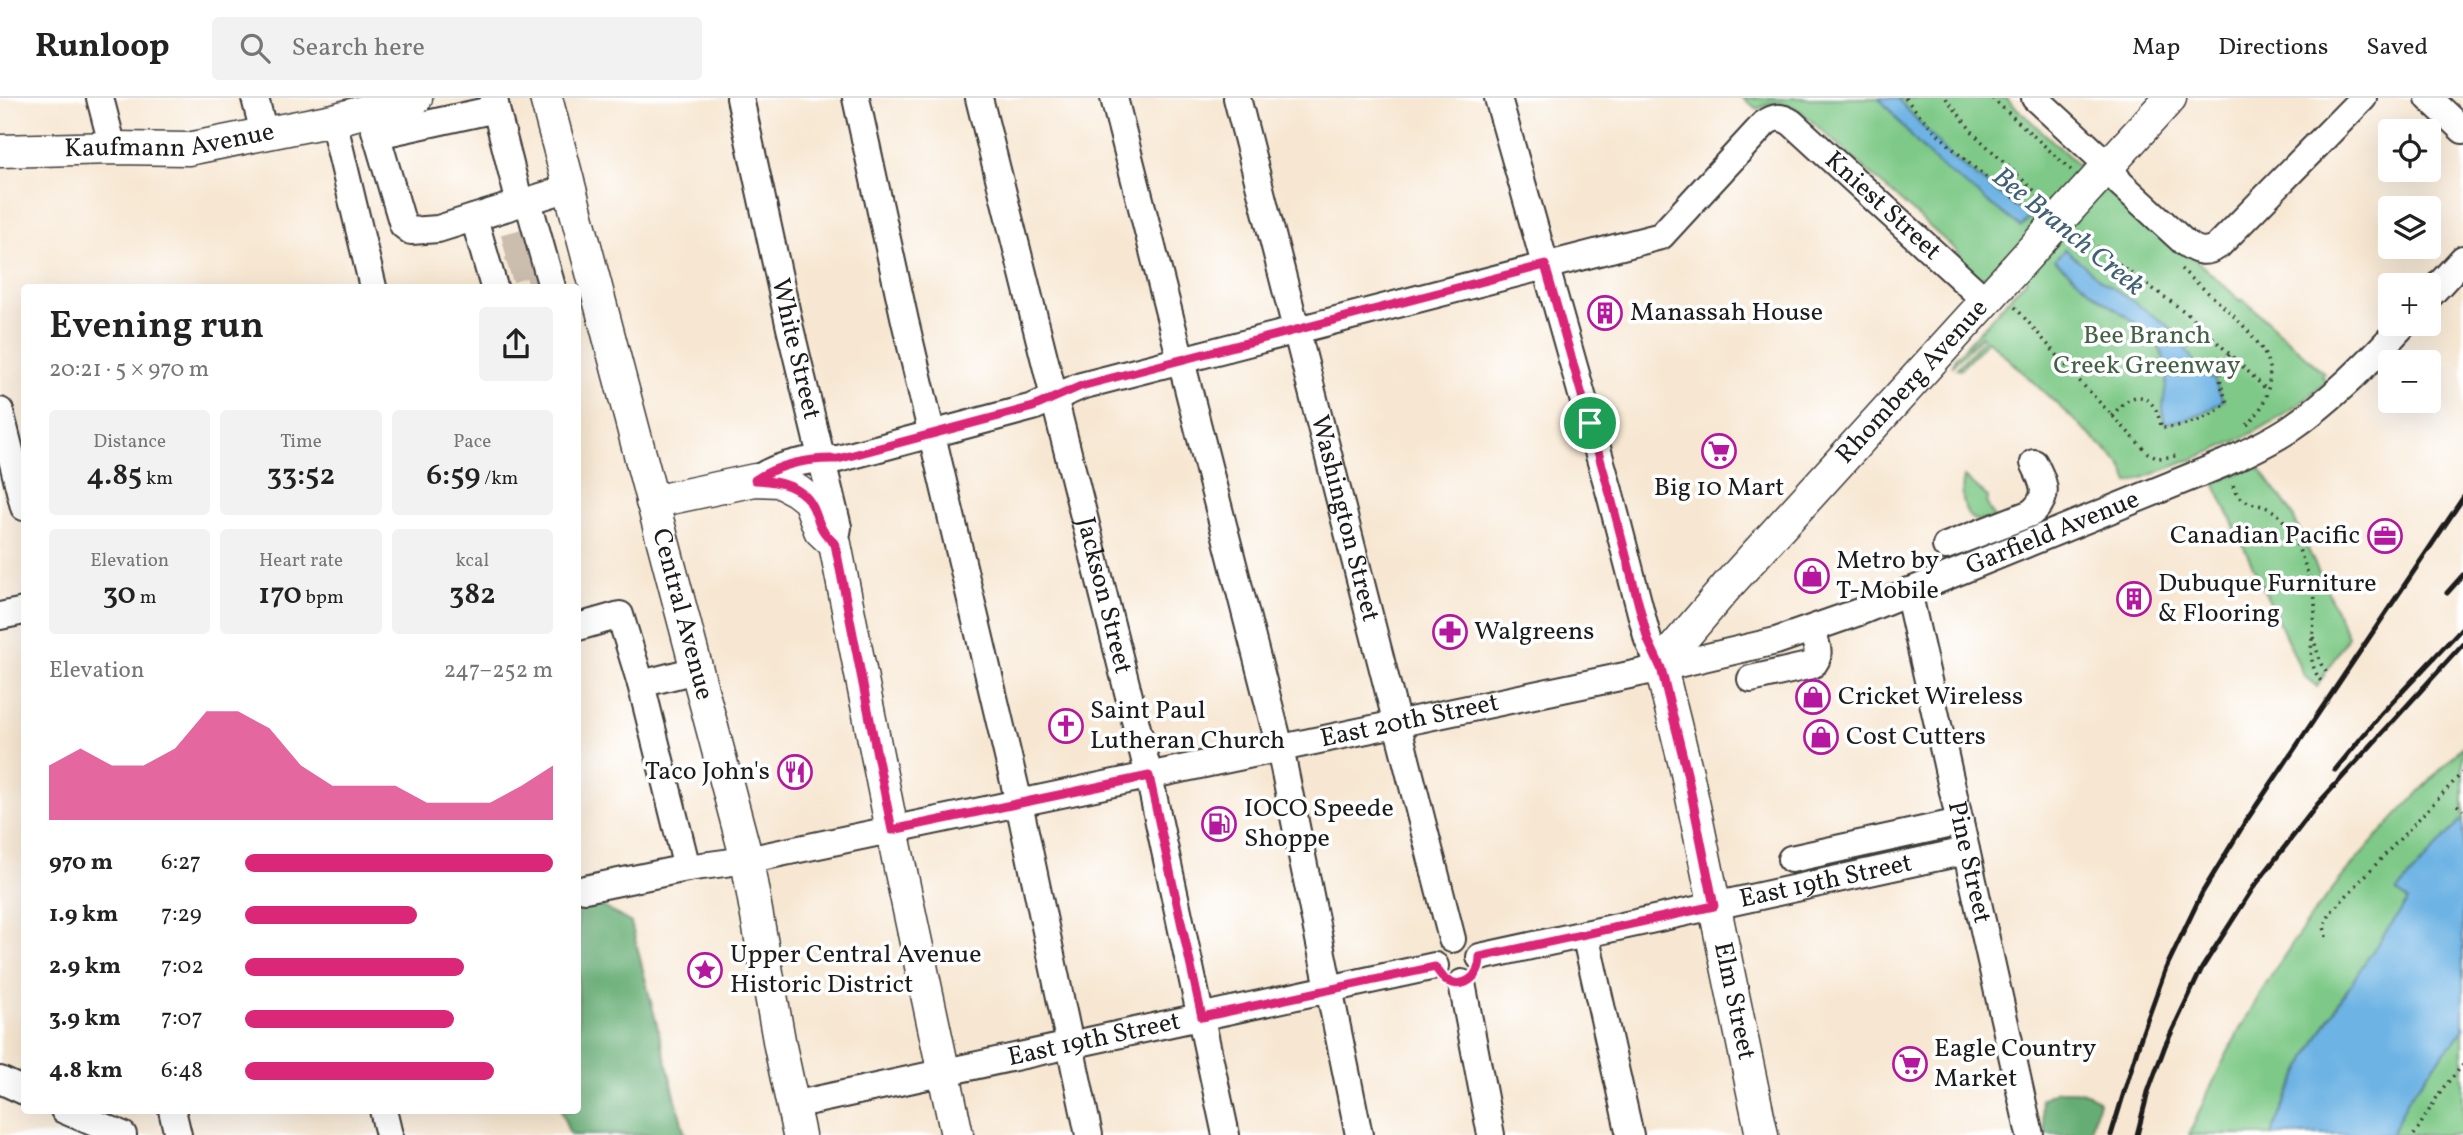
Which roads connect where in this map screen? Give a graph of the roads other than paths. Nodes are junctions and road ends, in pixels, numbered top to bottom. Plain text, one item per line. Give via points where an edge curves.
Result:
1 (100, 98) edge
2 (255, 98) edge
3 (546, 98) edge
4 (740, 98) edge
5 (856, 98) edge
6 (979, 98) edge
7 (1114, 98) edge
8 (1237, 98) edge
9 (1498, 98) edge
10 (2035, 98) edge
11 (2170, 98) edge
12 (2363, 98) edge
13 (2428, 98) edge
14 (495, 104) edge
15 (411, 106) edge
16 (334, 120) junction
17 (373, 123) junction
18 (2463, 130) edge
19 (264, 134) junction
20 (113, 148) junction
21 (0, 151) edge
22 (2109, 166) junction
23 (569, 188) junction
24 (524, 202) junction
25 (474, 218) junction
26 (2463, 259) edge
27 (522, 265) edge
28 (1545, 265) junction
29 (2441, 283) edge
30 (372, 284) edge
31 (586, 286) edge
32 (1999, 302) junction
33 (1297, 330) junction
34 (2393, 336) edge
35 (1182, 361) junction
36 (1055, 397) junction
37 (1, 422) edge
38 (933, 435) junction
39 (821, 458) junction
40 (2035, 463) dead end
41 (755, 480) junction
42 (21, 496) edge
43 (652, 502) junction
44 (835, 544) junction
45 (1946, 546) dead end
46 (1908, 591) junction
47 (21, 612) edge
48 (0, 616) edge
49 (581, 626) edge
50 (1812, 630) junction
51 (1661, 668) junction
52 (696, 670) junction
53 (1751, 679) dead end
54 (641, 684) junction
55 (1397, 724) junction
56 (1280, 748) junction
57 (1149, 776) junction
58 (1019, 803) junction
59 (1960, 822) junction
60 (892, 830) junction
61 (1966, 851) junction
62 (1791, 859) dead end
63 (747, 860) junction
64 (687, 868) junction
65 (585, 889) dead end
66 (1714, 906) junction
67 (1585, 934) junction
68 (1452, 939) junction
69 (1480, 957) junction
70 (1435, 967) junction
71 (1462, 984) junction
72 (1329, 990) junction
73 (1202, 1017) junction
74 (1069, 1045) junction
75 (944, 1073) junction
76 (0, 1080) edge
77 (21, 1090) edge
78 (73, 1114) edge
79 (173, 1114) edge
80 (384, 1114) edge
81 (796, 1120) edge
82 (114, 1133) edge
83 (178, 1135) edge
84 (389, 1135) edge
85 (957, 1135) edge
86 (1088, 1135) edge
87 (1226, 1135) edge
88 (1359, 1135) edge
89 (1491, 1135) edge
90 (1630, 1135) edge
91 (1762, 1135) edge
92 (2030, 1135) edge

1 - 20 street
2 - 19 street
3 - 23 main road, Central Avenue
4 - 39 street, White Street
5 - 38 street
6 - 36 street, Jackson Street
7 - 35 street
8 - 33 street, Washington Street
9 - 28 street, Elm Street
10 - 22 street
11 - 22 main road, Rhomberg Avenue
12 - 22 street via 2219,245 2206,252 2185,243 2120,183
13 - 18 street
14 - 15 street
14 - 24 street
15 - 17 main road, Kaufmann Avenue
16 - 17 main road, Kaufmann Avenue
16 - 19 main road, Kaufmann Avenue
16 - 30 street
17 - 25 street via 403,225 411,231 438,229
19 - 20 main road, Kaufmann Avenue via 188,149
20 - 21 main road, Kaufmann Avenue
22 - 32 main road, Rhomberg Avenue, bridge via 2059,210 2015,269
23 - 24 street
23 - 31 main road, Central Avenue
24 - 25 street
24 - 27 street
25 - 27 street
26 - 29 street
28 - 32 street, Kniest Street via 1661,236 1764,124 1776,117 1790,122
28 - 33 street
28 - 51 street, Elm Street via 1648,640
31 - 43 main road, Central Avenue
32 - 51 main road, Rhomberg Avenue via 1728,585
33 - 35 street
33 - 55 street, Washington Street
34 - 46 street, Garfield Avenue via 2339,390 2266,444
35 - 36 street
35 - 56 street
36 - 38 street
36 - 57 street, Jackson Street
37 - 42 street
38 - 39 street via 838,459
38 - 58 street
39 - 41 street via 768,471
39 - 44 street, White Street via 838,527
40 - 45 street via 2044,482 2040,506
41 - 43 main road
41 - 44 main road via 779,481 796,489 809,500 820,530
43 - 52 main road, Central Avenue
44 - 60 main road, White Street
46 - 50 street, Garfield Avenue
46 - 59 street, Pine Street
47 - 48 street
49 - 54 street via 620,615
50 - 51 street, Garfield Avenue
50 - 53 street via 1816,662
51 - 55 street, East 20th Street
51 - 66 main road, Elm Street
52 - 54 street
52 - 63 main road, Central Avenue
54 - 64 street
55 - 56 street, East 20th Street
55 - 68 street, Washington Street
56 - 57 street, East 20th Street
56 - 72 street
57 - 58 street, East 20th Street
57 - 73 street, Jackson Street
58 - 60 street, East 20th Street
58 - 74 street
59 - 61 street, Pine Street
59 - 62 street
60 - 63 street, East 20th Street
60 - 75 main road, White Street
61 - 66 street, East 19th Street
61 - 92 street, Pine Street
63 - 64 street, East 20th Street
63 - 81 main road, Central Avenue
64 - 65 street, East 20th Street
66 - 67 street, East 19th Street
66 - 91 main road, Elm Street
67 - 69 street, East 19th Street
67 - 90 street
68 - 69 street via 1467,940
68 - 70 street via 1436,952
69 - 71 street via 1478,971
70 - 71 street via 1445,980
70 - 72 street, East 19th Street
71 - 89 street
72 - 73 street, East 19th Street
72 - 88 street
73 - 74 street, East 19th Street
73 - 87 street, Jackson Street
74 - 75 street, East 19th Street
74 - 86 street
75 - 81 street, East 19th Street
75 - 85 main road, White Street
76 - 77 street
78 - 82 street
79 - 83 street
80 - 84 street

